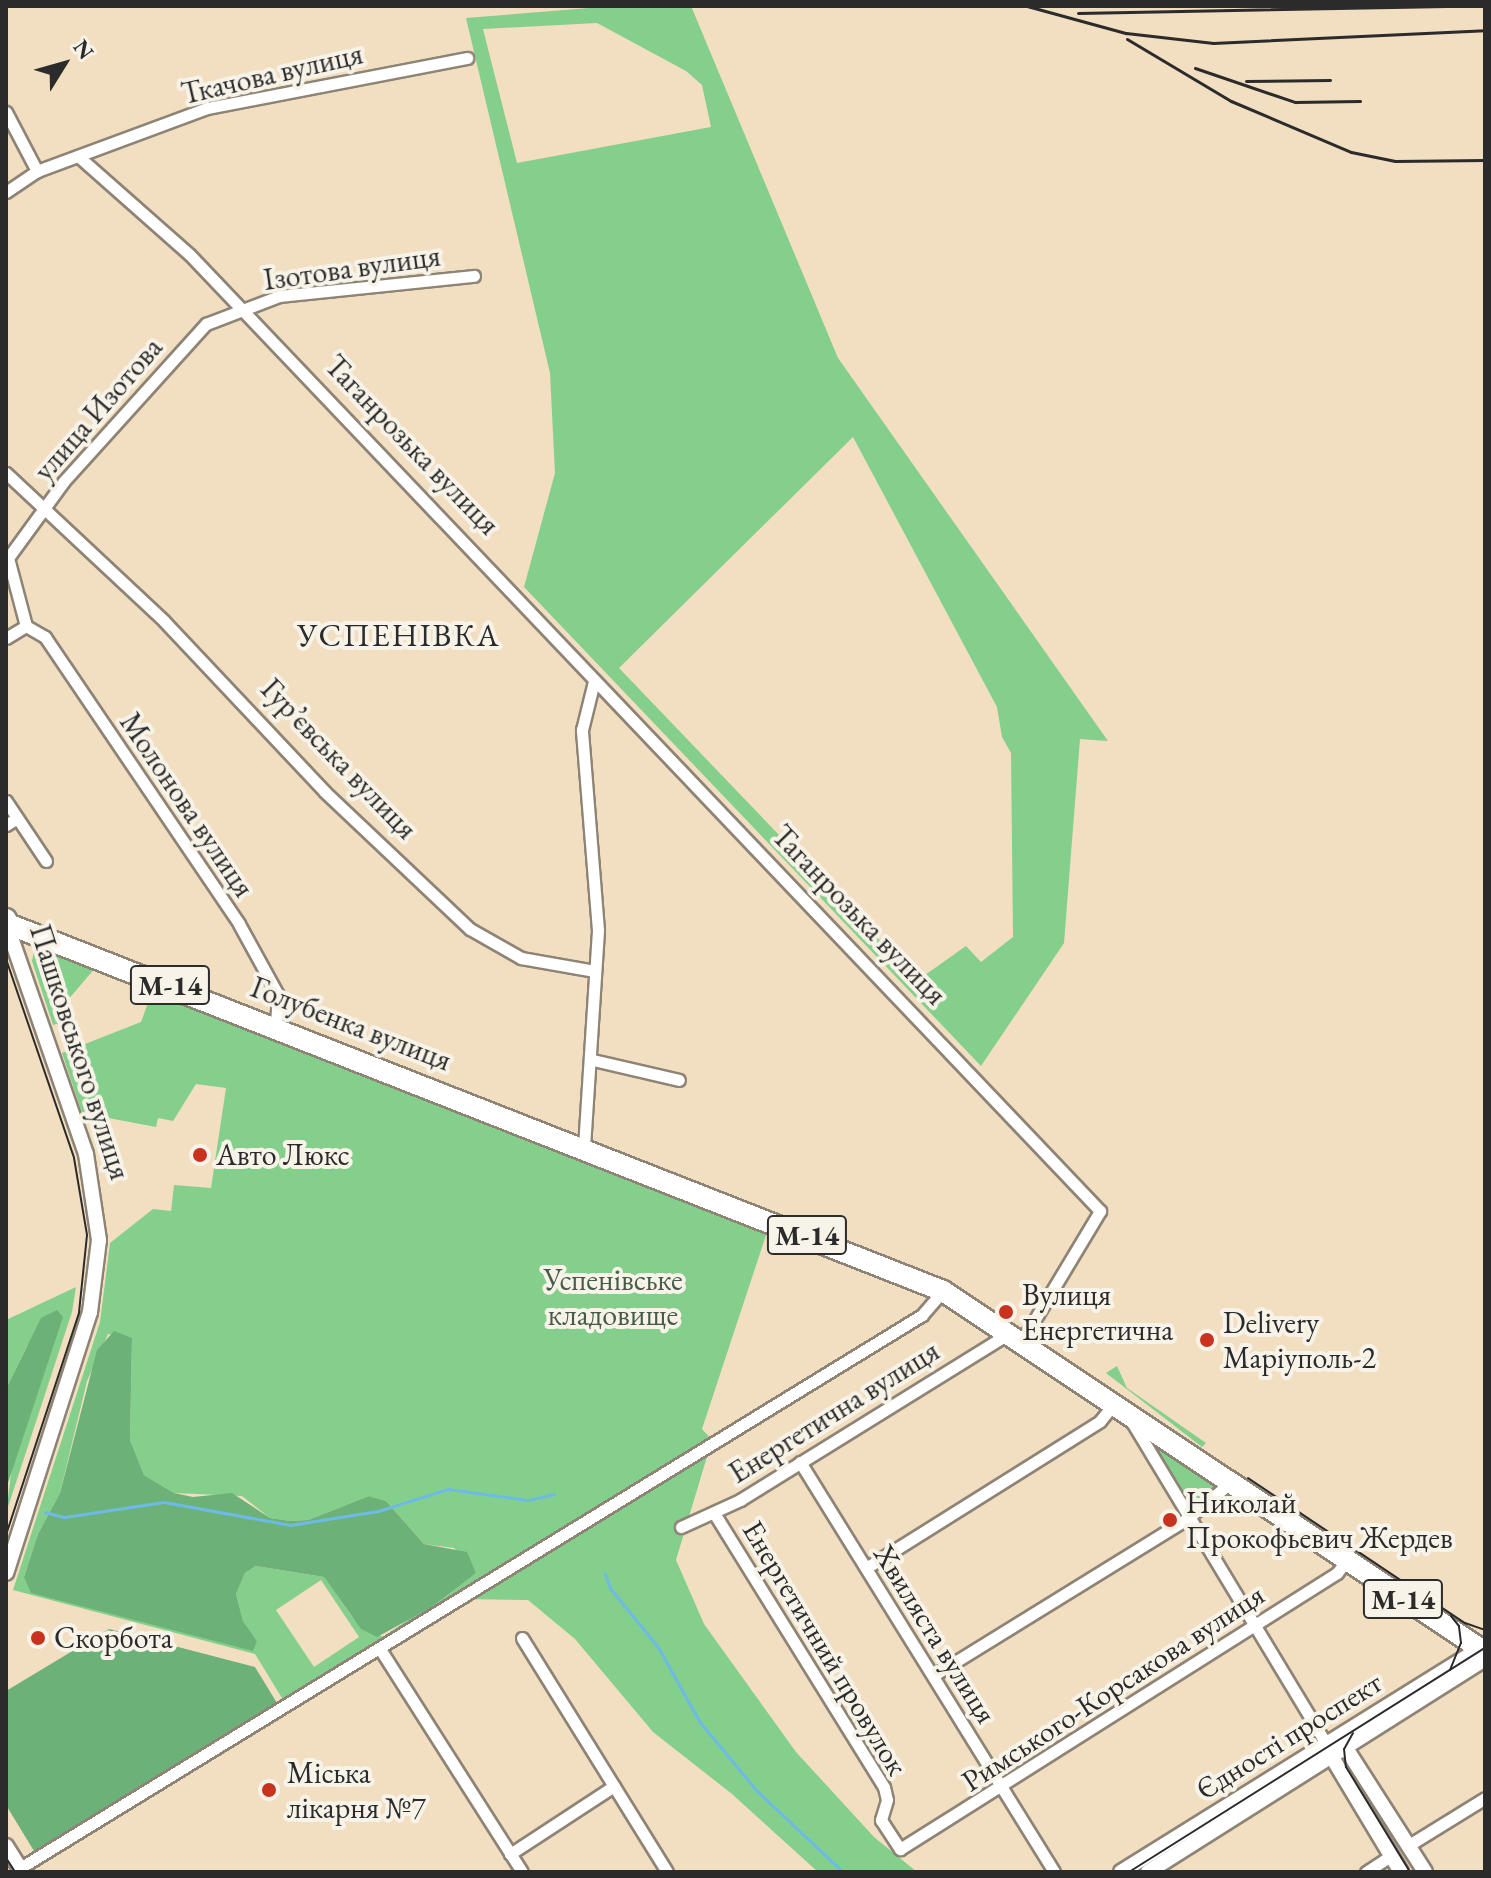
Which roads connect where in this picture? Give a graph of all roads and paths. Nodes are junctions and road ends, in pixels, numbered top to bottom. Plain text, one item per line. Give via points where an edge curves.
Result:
1 (467, 58) dead end
2 (6, 112) edge
3 (78, 156) junction
4 (37, 171) junction
5 (6, 192) edge
6 (474, 276) dead end
7 (239, 312) junction
8 (6, 473) edge
9 (45, 508) junction
10 (26, 626) junction
11 (6, 638) edge
12 (594, 681) junction
13 (6, 801) edge
14 (17, 818) junction
15 (6, 825) edge
16 (46, 861) dead end
17 (7, 922) edge
18 (595, 971) junction
19 (276, 1027) junction
20 (593, 1060) junction
21 (679, 1080) dead end
22 (584, 1147) junction
23 (943, 1291) junction
24 (1015, 1337) junction
25 (1120, 1408) junction
26 (1142, 1432) junction
27 (800, 1462) junction
28 (1230, 1483) junction
29 (714, 1513) junction
30 (1188, 1518) junction
31 (681, 1527) dead end
32 (1346, 1561) junction
33 (866, 1568) junction
34 (6, 1573) edge
35 (1256, 1625) junction
36 (522, 1638) dead end
37 (380, 1649) junction
38 (1483, 1651) edge
39 (934, 1675) junction
40 (1335, 1746) junction
41 (614, 1786) junction
42 (1003, 1787) junction
43 (1485, 1798) edge
44 (1409, 1845) junction
45 (6, 1846) edge
46 (900, 1849) joint
47 (510, 1854) junction
48 (1391, 1856) junction
49 (18, 1871) edge
50 (522, 1872) edge
51 (667, 1872) edge
52 (1054, 1872) edge
53 (1121, 1872) edge
54 (1148, 1872) edge
55 (1366, 1872) edge
56 (1401, 1872) edge
57 (1425, 1872) edge

1 - 3 street, Ткачова вулиця via 233,101
2 - 4 street
3 - 4 street, Ткачова вулиця
3 - 7 street, Таганрозька вулиця via 190,255
4 - 5 street, Ткачова вулиця
6 - 7 street, Ізотова вулиця via 279,296
7 - 9 street, улица Изотова via 198,331
7 - 12 street, Таганрозька вулиця via 343,414
8 - 9 street, Гур’євська вулиця
9 - 10 street, улица Изотова via 7,561
9 - 18 street, Гур’євська вулиця via 164,621 325,792 470,929 521,958
10 - 11 street
10 - 19 street, Молонова вулиця via 45,637 239,924 278,995
12 - 18 street via 582,730 597,907
12 - 24 street, Таганрозька вулиця via 1100,1211
13 - 14 street
14 - 15 street
14 - 16 street
17 - 19 highway, Голубенка вулиця / М-14
17 - 34 street, Пашковського вулиця via 86,1154 99,1240 90,1312
18 - 20 street
19 - 22 highway, Голубенка вулиця / М-14
20 - 21 street
20 - 22 street
22 - 23 highway, М-14
23 - 24 highway, М-14
23 - 37 street via 922,1315
24 - 25 highway, М-14
24 - 27 street, Енергетична вулиця
25 - 26 highway, М-14
25 - 33 street
26 - 28 highway, М-14
26 - 30 street
27 - 29 street, Енергетична вулиця
27 - 33 street, Хвиляста вулиця
28 - 30 street
28 - 32 highway, М-14
29 - 31 street, Енергетична вулиця
29 - 46 street, Енергетичний провулок via 879,1777 887,1794 881,1820
30 - 35 street
30 - 39 street
32 - 35 street, Римського-Корсакова вулиця via 1337,1573
32 - 38 highway, М-14
33 - 39 street, Хвиляста вулиця
35 - 40 street
35 - 42 street, Римського-Корсакова вулиця
36 - 41 street
37 - 47 street
37 - 49 street
38 - 40 street, Єдності проспект
39 - 42 street, Хвиляста вулиця
40 - 44 street
40 - 48 street
40 - 53 street, Єдності проспект
40 - 54 street, Єдності проспект
41 - 47 street
41 - 51 street
42 - 46 street, Римського-Корсакова вулиця
42 - 52 street, Хвиляста вулиця
43 - 44 street
44 - 48 street
44 - 57 street
45 - 49 street
47 - 50 street
48 - 55 street
48 - 56 street

